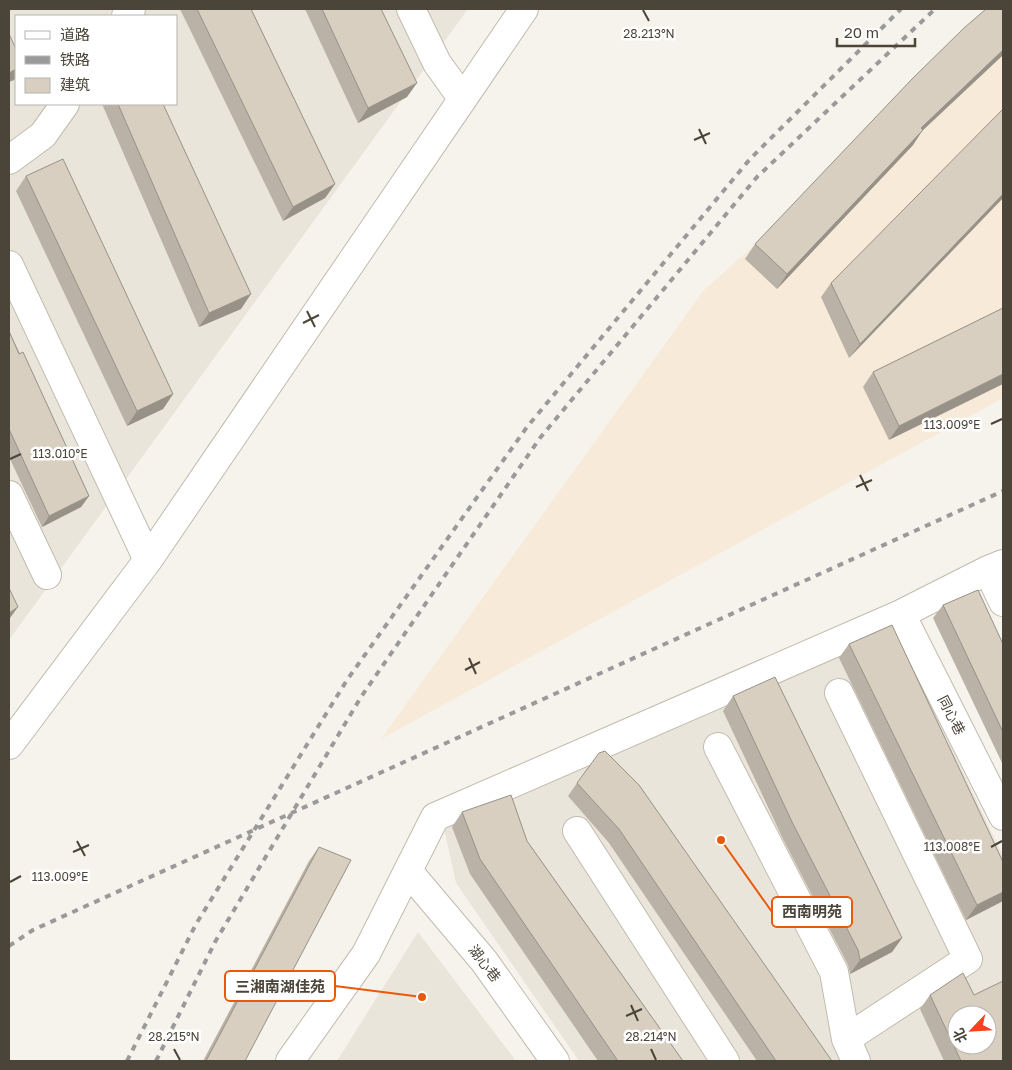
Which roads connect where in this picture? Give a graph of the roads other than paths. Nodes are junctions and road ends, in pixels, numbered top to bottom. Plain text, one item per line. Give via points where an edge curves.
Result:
1 (411, 9) edge
2 (524, 9) edge
3 (462, 98) junction
4 (64, 105) edge
5 (9, 160) edge
6 (9, 265) edge
7 (9, 495) edge
8 (148, 560) junction
9 (996, 567) edge
10 (47, 575) dead end
11 (1003, 602) edge
12 (901, 614) junction
13 (839, 693) dead end
14 (9, 745) edge
15 (718, 747) dead end
16 (1003, 816) edge
17 (577, 831) dead end
18 (408, 871) junction
19 (851, 1050) edge
20 (290, 1061) edge
21 (555, 1061) edge
22 (725, 1061) edge

1 - 3 street via 437,63
2 - 3 street
3 - 8 street
4 - 5 street via 43,135
6 - 8 street
7 - 10 street
8 - 14 street
9 - 11 street
9 - 12 street
12 - 16 street, 同心巷
12 - 18 street via 435,817
13 - 19 street via 968,959
15 - 19 street via 834,972
17 - 22 street
18 - 20 street via 366,954
18 - 21 street, 湖心巷 via 484,961

